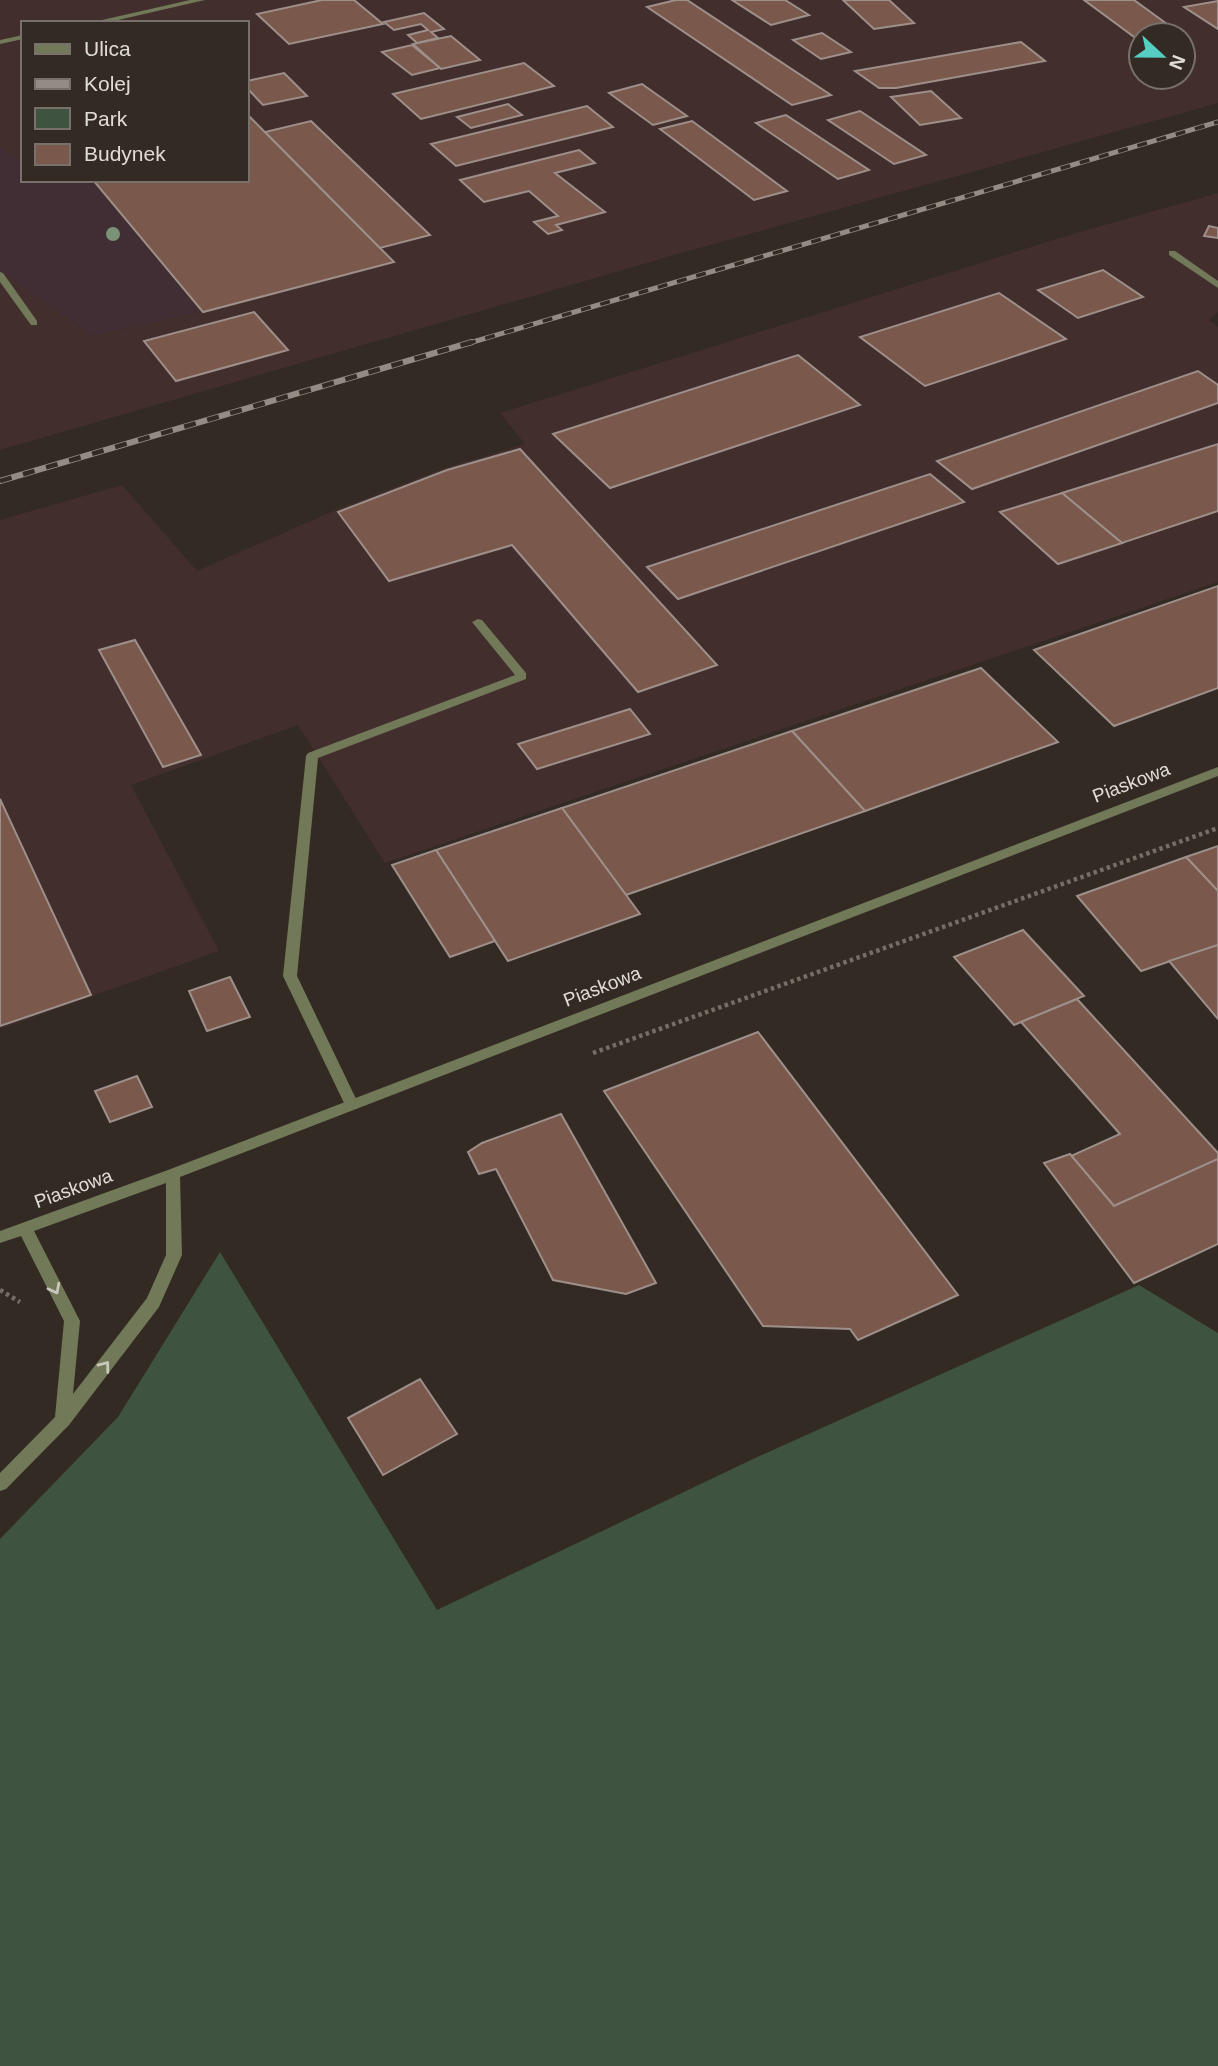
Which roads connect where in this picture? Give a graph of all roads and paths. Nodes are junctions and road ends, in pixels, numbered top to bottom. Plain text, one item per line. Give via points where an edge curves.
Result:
1 (201, 0) edge
2 (102, 21) edge
3 (21, 37) edge
4 (0, 42) edge
5 (1172, 253) dead end
6 (0, 275) edge
7 (1218, 285) edge
8 (34, 323) dead end
9 (478, 622) dead end
10 (1218, 771) edge
11 (1218, 828) edge
12 (584, 1056) dead end
13 (352, 1105) junction
14 (173, 1174) junction
15 (25, 1228) junction
16 (0, 1237) edge
17 (63, 1420) junction
18 (0, 1484) edge

1 - 2 street
3 - 4 street
5 - 7 street
6 - 8 street
9 - 13 street via 522,676 312,756 290,976
10 - 13 street, Piaskowa
11 - 12 path
13 - 14 street, Piaskowa
14 - 15 street, Piaskowa
17 -> 14 street via 153,1302 174,1255
15 - 16 street, Piaskowa
15 -> 17 street via 72,1321
17 - 18 street

